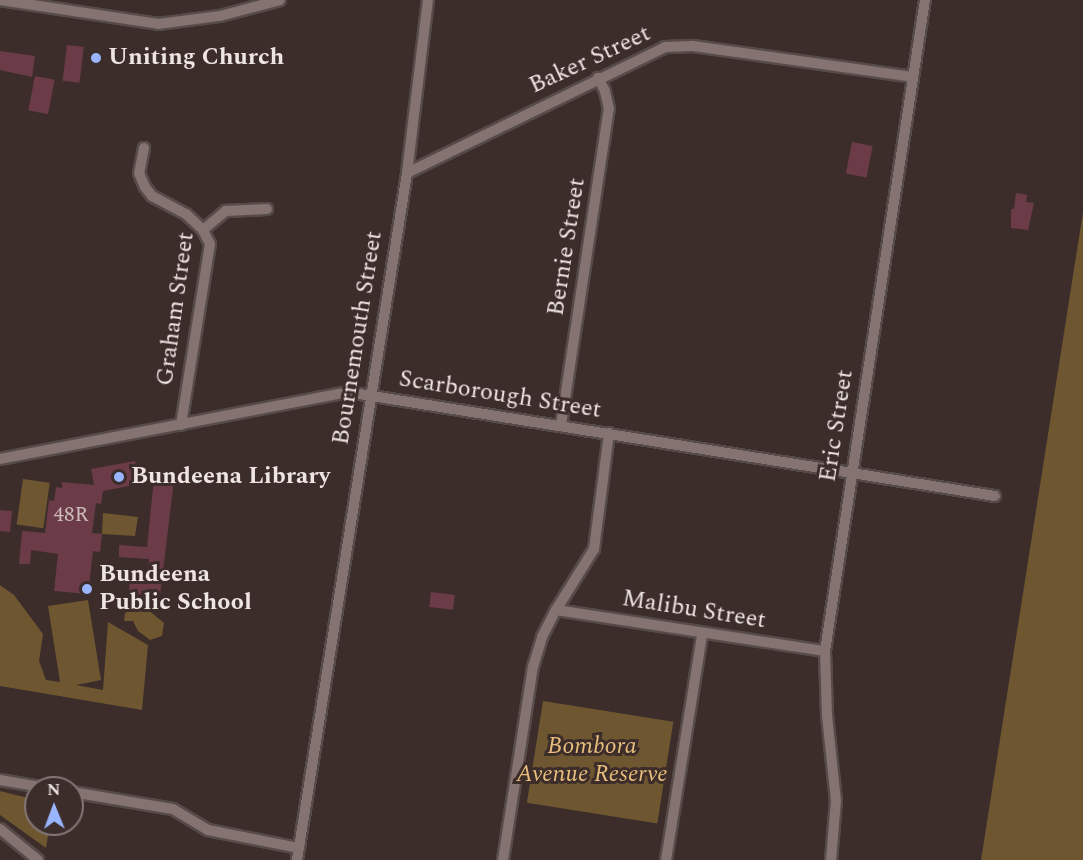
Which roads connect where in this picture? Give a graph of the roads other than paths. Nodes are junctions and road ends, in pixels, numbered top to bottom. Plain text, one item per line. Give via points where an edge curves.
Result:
1 (0, 0) edge
2 (280, 0) edge
3 (428, 0) edge
4 (925, 0) edge
5 (268, 2) edge
6 (913, 77) junction
7 (598, 78) junction
8 (144, 148) dead end
9 (407, 173) junction
10 (267, 209) dead end
11 (203, 230) junction
12 (371, 395) junction
13 (181, 425) junction
14 (561, 425) junction
15 (609, 434) junction
16 (0, 459) edge
17 (851, 474) junction
18 (995, 496) dead end
19 (556, 610) junction
20 (702, 634) junction
21 (825, 651) junction
22 (0, 780) edge
23 (24, 784) edge
24 (84, 794) edge
25 (0, 829) edge
26 (299, 848) junction
27 (38, 860) edge
28 (297, 860) edge
29 (503, 860) edge
30 (666, 860) edge
31 (831, 860) edge

1 - 5 street via 158,24 220,16
2 - 5 street
3 - 9 street, Bournemouth Street
4 - 6 street, Eric Street
6 - 7 street, Baker Street via 675,45 655,49
6 - 17 street, Eric Street
7 - 9 street, Baker Street
7 - 14 street, Bernie Street via 609,109
8 - 11 street via 139,173 145,187 152,196 186,214
9 - 12 street, Bournemouth Street
10 - 11 street, Graham Street via 226,211
11 - 13 street, Graham Street via 210,244
12 - 13 street, Scarborough Street via 347,393
12 - 14 street, Scarborough Street
12 - 26 street, Bournemouth Street
13 - 16 street, Scarborough Street
14 - 15 street, Scarborough Street
15 - 17 street, Scarborough Street
15 - 19 street via 594,549
17 - 18 street, Scarborough Street
17 - 21 street, Eric Street
19 - 20 street, Malibu Street
19 - 29 street via 533,667
20 - 21 street, Malibu Street
20 - 30 street
21 - 31 street, Eric Street via 836,801
22 - 23 street
24 - 26 street via 172,809 208,830
25 - 27 street
26 - 28 street, Bournemouth Street

